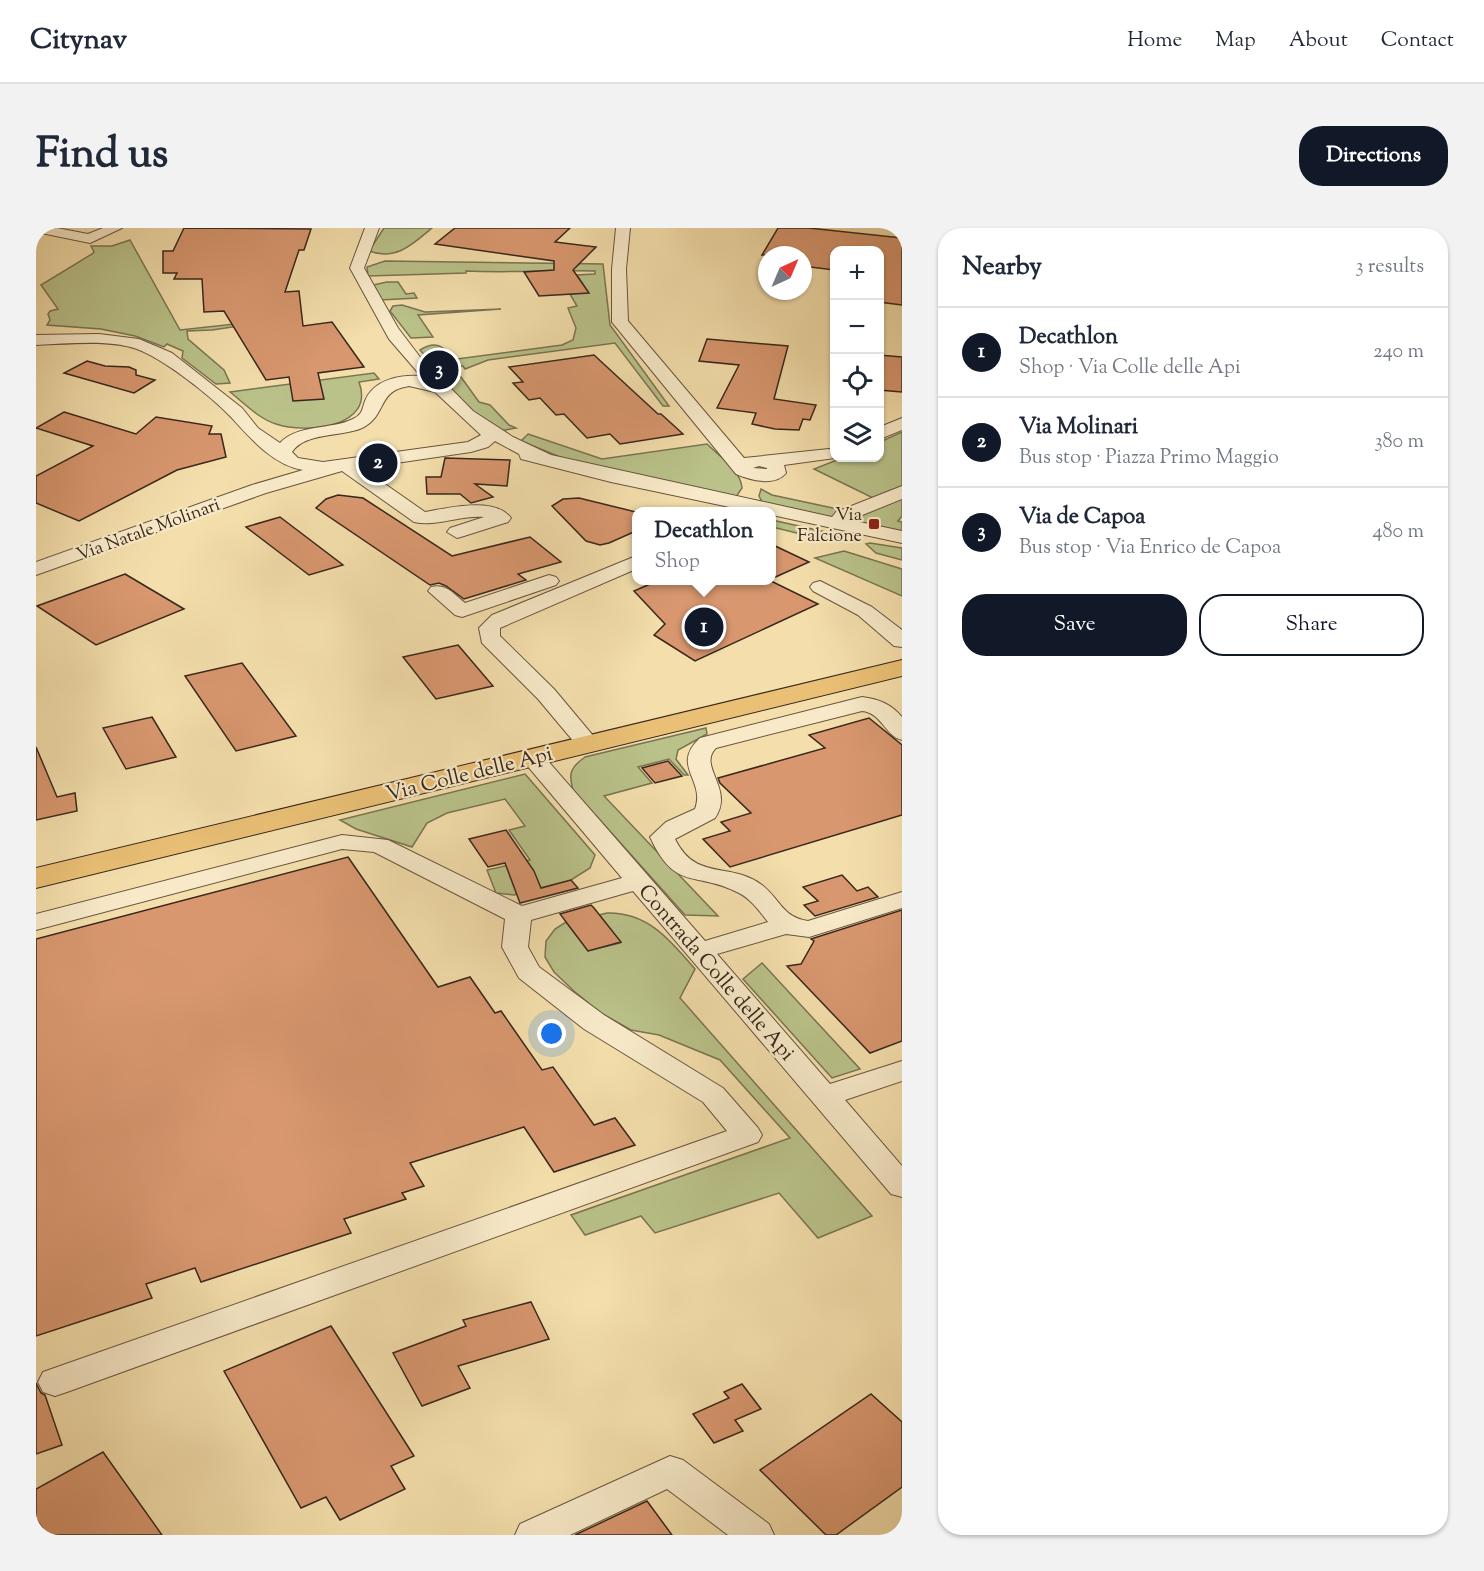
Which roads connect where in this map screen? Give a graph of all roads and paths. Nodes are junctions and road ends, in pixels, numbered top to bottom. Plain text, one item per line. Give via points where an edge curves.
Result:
1 (36, 228) edge
2 (116, 228) edge
3 (371, 228) edge
4 (623, 228) edge
5 (36, 340) edge
6 (414, 361) junction
7 (400, 383) junction
8 (440, 387) junction
9 (242, 419) junction
10 (902, 423) edge
11 (489, 430) junction
12 (884, 432) edge
13 (307, 436) junction
14 (471, 447) junction
15 (830, 454) edge
16 (287, 458) junction
17 (544, 459) junction
18 (339, 466) junction
19 (756, 476) junction
20 (259, 489) junction
21 (902, 492) edge
22 (728, 507) edge
23 (837, 524) junction
24 (457, 532) dead end
25 (902, 537) edge
26 (632, 550) edge
27 (36, 552) edge
28 (632, 563) edge
29 (45, 566) edge
30 (820, 587) dead end
31 (438, 591) dead end
32 (902, 641) edge
33 (902, 668) edge
34 (902, 734) edge
35 (588, 744) junction
36 (533, 758) junction
37 (36, 878) edge
38 (639, 881) junction
39 (902, 900) edge
40 (519, 915) junction
41 (36, 922) edge
42 (785, 926) junction
43 (699, 951) junction
44 (902, 1071) edge
45 (825, 1096) junction
46 (902, 1186) edge
47 (55, 1382) dead end
48 (533, 1535) edge
49 (756, 1535) edge

1 - 2 street via 90,239
3 - 6 street via 357,268
4 - 19 street via 620,321 729,450
5 - 9 street via 99,339 139,344 166,356
6 - 7 street via 412,375
6 - 8 street
7 - 8 street
7 - 13 street via 376,393 372,412 359,423
8 - 11 street via 459,408
9 - 13 street via 276,432
9 - 16 street via 252,432
10 - 12 street
11 - 14 street via 485,441
11 - 17 street
13 - 16 street, Via Natale Molinari via 288,443
14 - 17 street
14 - 18 street
15 - 19 street
16 - 18 street via 317,468
16 - 20 street, Via Natale Molinari via 287,474
17 - 19 street via 611,476
18 - 20 street, Via Natale Molinari
18 - 24 street via 421,519 478,511 492,511 501,518
19 - 22 street
19 - 23 street
20 - 29 street, Via Natale Molinari
21 - 23 street via 843,516
23 - 25 street
26 - 31 street via 462,610
27 - 29 street
28 - 35 street via 499,619 490,624 488,631 490,638 546,694
30 - 32 street via 866,611
33 - 35 main road, Via Colle delle Api
34 - 42 street via 888,713 874,704 862,704 708,743 699,749 696,757 710,800 706,813 662,837 669,856 689,872 750,889
35 - 36 main road, Via Colle delle Api
36 - 37 main road, Via Colle delle Api
36 - 38 street, Contrada Colle delle Api
38 - 40 street
38 - 43 street, Contrada Colle delle Api
39 - 42 street via 809,929
40 - 41 street via 379,845 358,841
40 - 47 street via 515,947 529,972 594,1022 713,1095 747,1135
42 - 43 street
43 - 45 street, Contrada Colle delle Api
44 - 45 street
45 - 46 street, Contrada Colle delle Api
48 - 49 street via 670,1471

